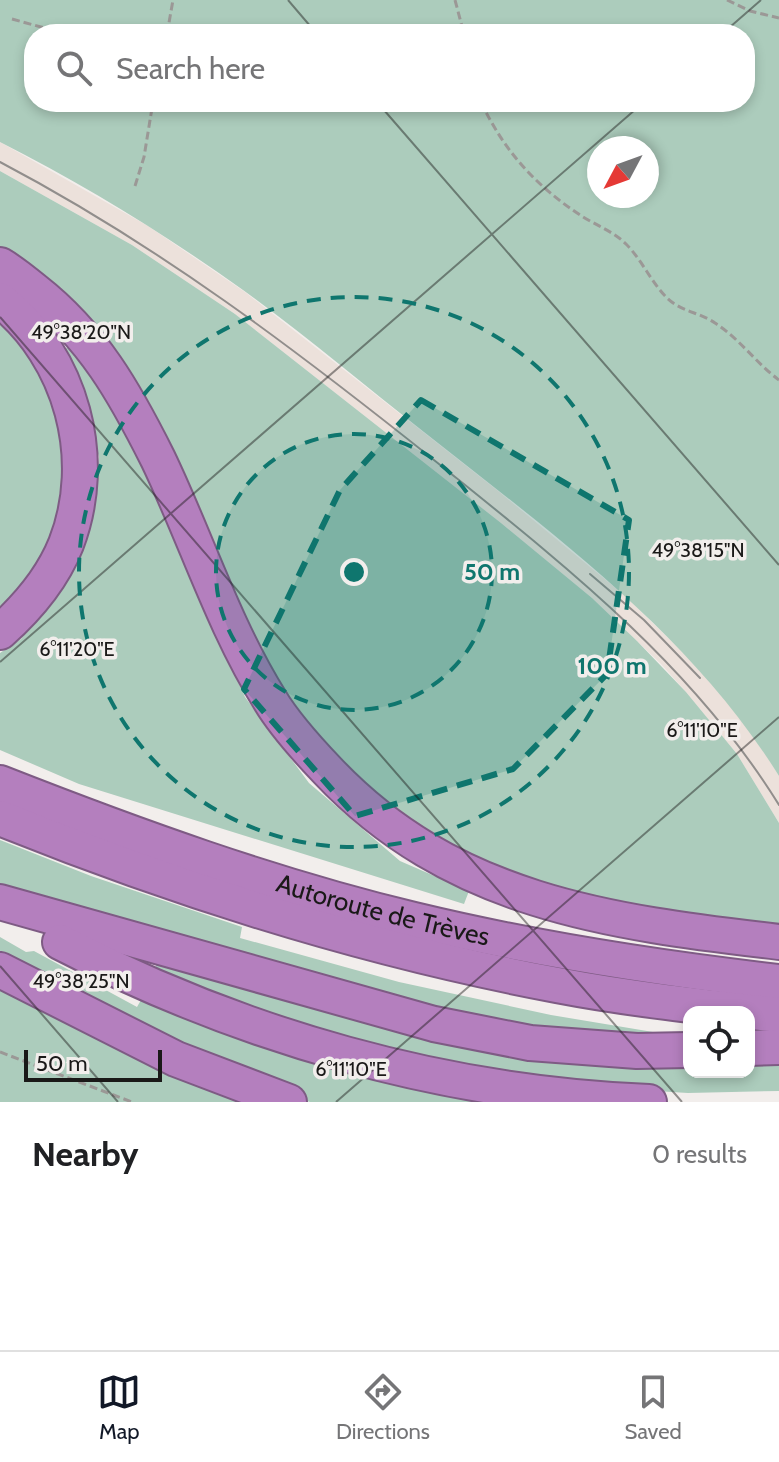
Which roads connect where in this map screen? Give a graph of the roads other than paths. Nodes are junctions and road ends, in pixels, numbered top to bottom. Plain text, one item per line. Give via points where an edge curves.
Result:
1 (0, 265) edge
2 (0, 300) edge
3 (0, 632) edge
4 (0, 783) edge
5 (0, 818) edge
6 (0, 902) edge
7 (60, 942) dead end
8 (779, 942) edge
9 (0, 970) edge
10 (779, 982) edge
11 (779, 1015) edge
12 (779, 1047) edge
13 (755, 1048) edge
14 (683, 1050) edge
15 (289, 1102) edge
16 (649, 1102) edge

1 - 8 highway via 61,311 128,398 270,701 347,791 399,834 450,865 537,900 599,917
2 - 3 highway via 53,360 74,412 81,454 78,501 65,545 25,610
4 - 10 highway, Autoroute de Trèves via 261,878 414,920 568,953
5 - 11 highway, Autoroute de Trèves via 177,886 405,953 558,985
6 - 14 highway via 434,1024 530,1043
7 - 16 highway via 128,977 278,1035 440,1077
9 - 15 highway via 176,1059
12 - 13 highway

